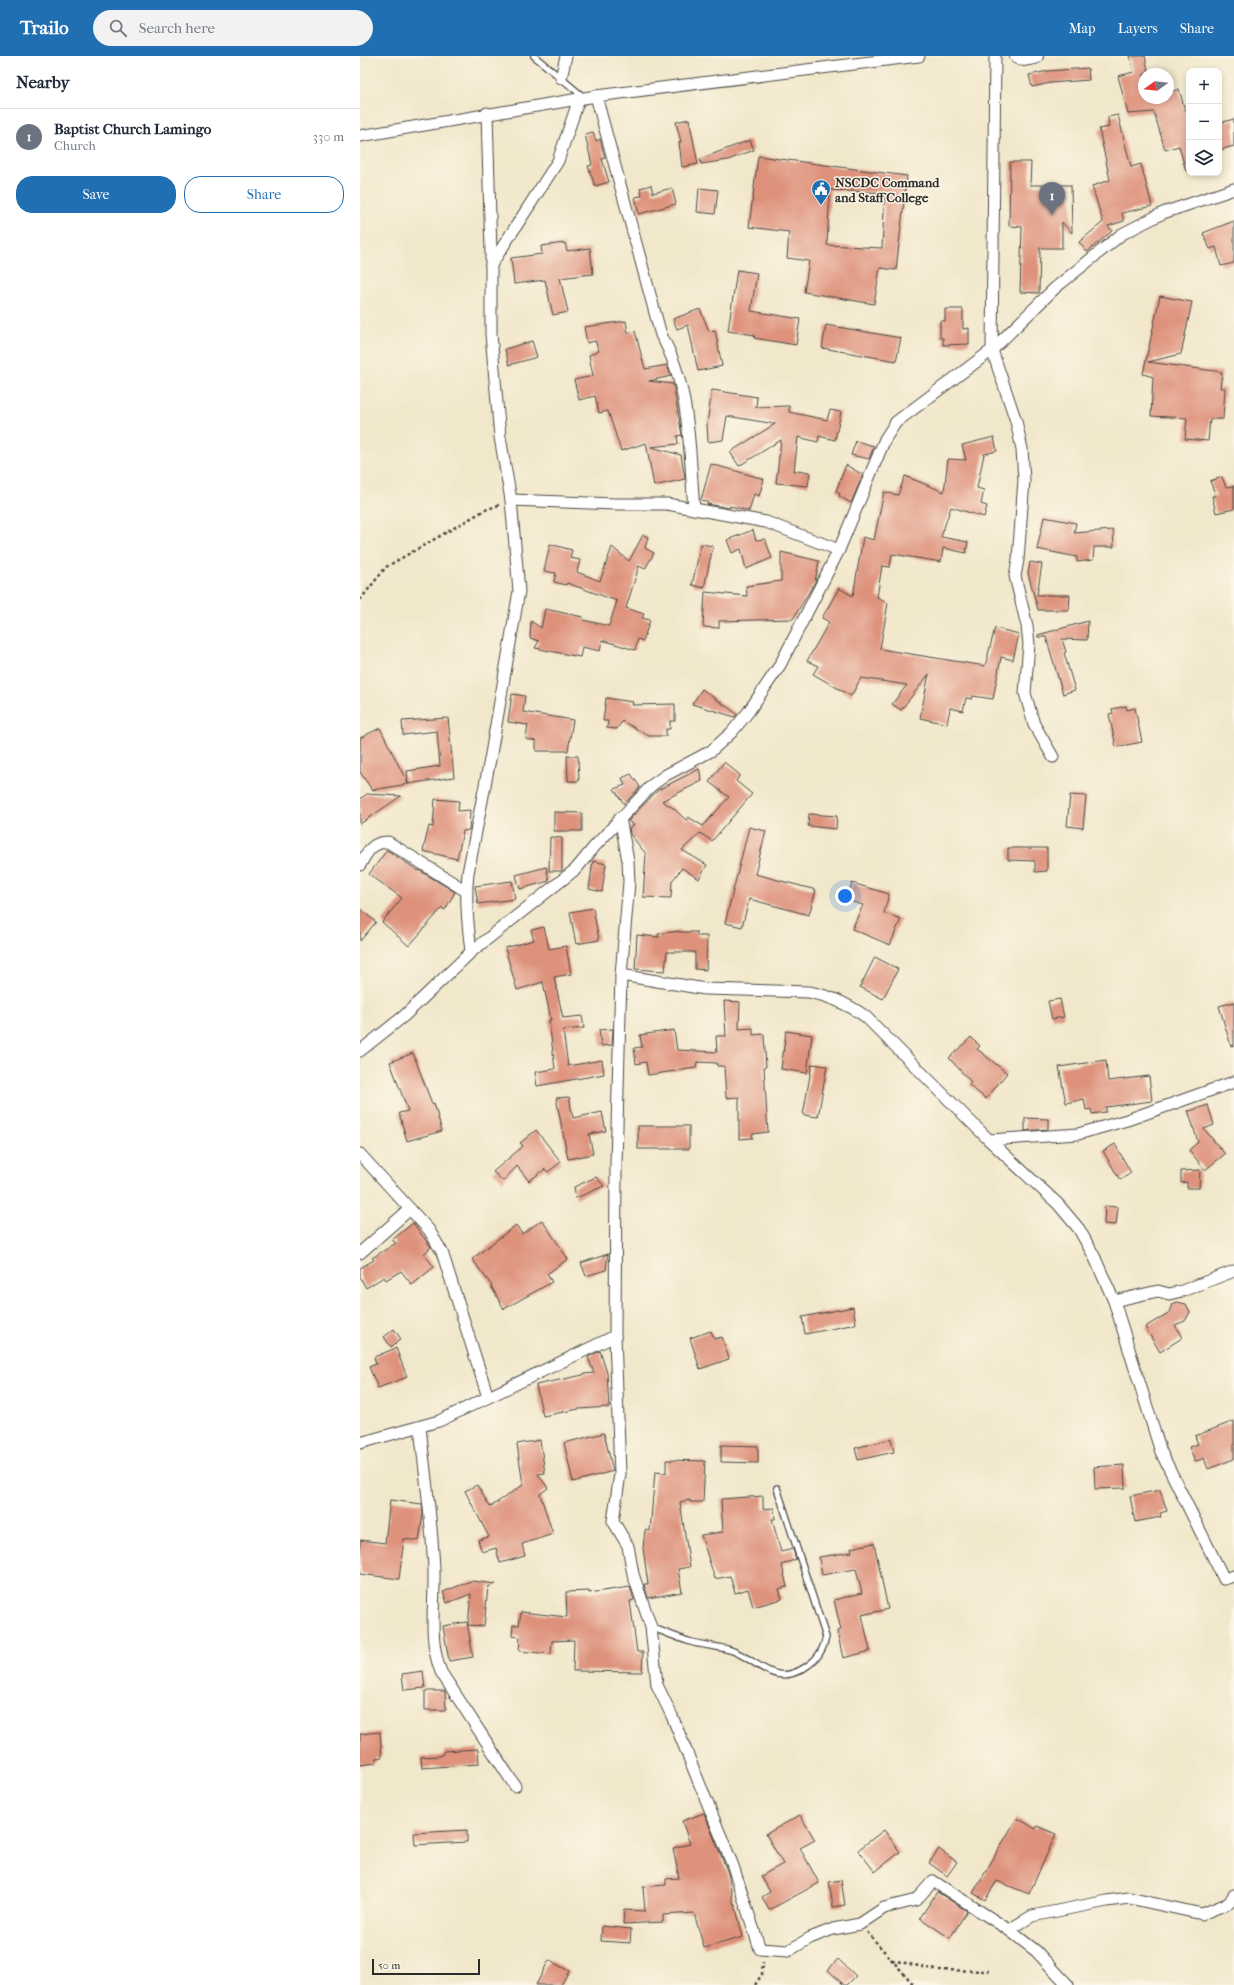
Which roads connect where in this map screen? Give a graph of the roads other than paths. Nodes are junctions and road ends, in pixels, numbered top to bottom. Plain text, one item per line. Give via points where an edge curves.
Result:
1 (534, 56) edge
2 (566, 56) edge
3 (919, 56) edge
4 (995, 56) edge
5 (1018, 56) edge
6 (1035, 56) edge
7 (561, 78) junction
8 (587, 98) junction
9 (487, 113) junction
10 (360, 136) edge
11 (1234, 189) edge
12 (491, 265) junction
13 (992, 350) junction
14 (511, 500) junction
15 (694, 509) junction
16 (839, 550) junction
17 (1053, 757) dead end
18 (620, 818) junction
19 (363, 852) edge
20 (360, 865) edge
21 (466, 891) junction
22 (471, 952) junction
23 (621, 975) junction
24 (360, 1051) edge
25 (1234, 1082) edge
26 (989, 1140) junction
27 (360, 1154) edge
28 (410, 1209) junction
29 (360, 1254) edge
30 (1234, 1270) edge
31 (1114, 1301) junction
32 (615, 1336) junction
33 (488, 1397) junction
34 (420, 1427) junction
35 (360, 1443) edge
36 (777, 1488) dead end
37 (1234, 1576) edge
38 (651, 1627) junction
39 (515, 1786) dead end
40 (1234, 1895) edge
41 (1009, 1930) junction
42 (1068, 1985) edge

1 - 7 lane
2 - 7 street
3 - 8 street
4 - 13 street
5 - 6 main road
7 - 8 lane
8 - 9 street
8 - 12 street via 558,161
8 - 15 street via 661,335 671,352 679,376 685,405
9 - 10 street
9 - 12 street
11 - 13 street via 1163,213 1122,234 1055,288
12 - 14 street via 494,376 500,437
13 - 16 street via 896,422 885,439
13 - 17 street via 1016,421 1022,449 1024,480 1015,576 1029,644 1025,693 1034,724
14 - 15 street via 667,504
14 - 21 street via 519,590
15 - 16 street via 766,522
16 - 18 street via 780,665 745,717 711,751 666,774 652,785
18 - 22 street via 576,869
18 - 23 street via 629,882
19 - 20 street
19 - 21 street via 381,842 388,842
21 - 22 street
22 - 24 street via 404,1016
23 - 26 street via 705,989 809,992 849,1004 866,1017
23 - 32 street
25 - 26 street via 1127,1120 1078,1134
26 - 31 street via 1058,1204 1079,1229
27 - 28 street
28 - 29 street
28 - 33 street via 429,1230 442,1252
30 - 31 street via 1182,1292 1158,1292
31 - 37 street via 1161,1452 1224,1579
32 - 33 street
32 - 38 street via 620,1474 613,1521 628,1546
33 - 34 street via 439,1421
34 - 35 street
34 - 39 street via 434,1569 435,1659
36 - 38 lane via 826,1637 823,1650 813,1662 799,1671 781,1676 759,1667 734,1651 690,1642
38 - 41 street via 658,1685 734,1866 760,1949 788,1952 810,1938 834,1929 860,1924 884,1908 916,1900 933,1881
40 - 41 street via 1229,1903 1202,1914 1129,1898 1107,1900 1032,1916
41 - 42 street via 1036,1951

